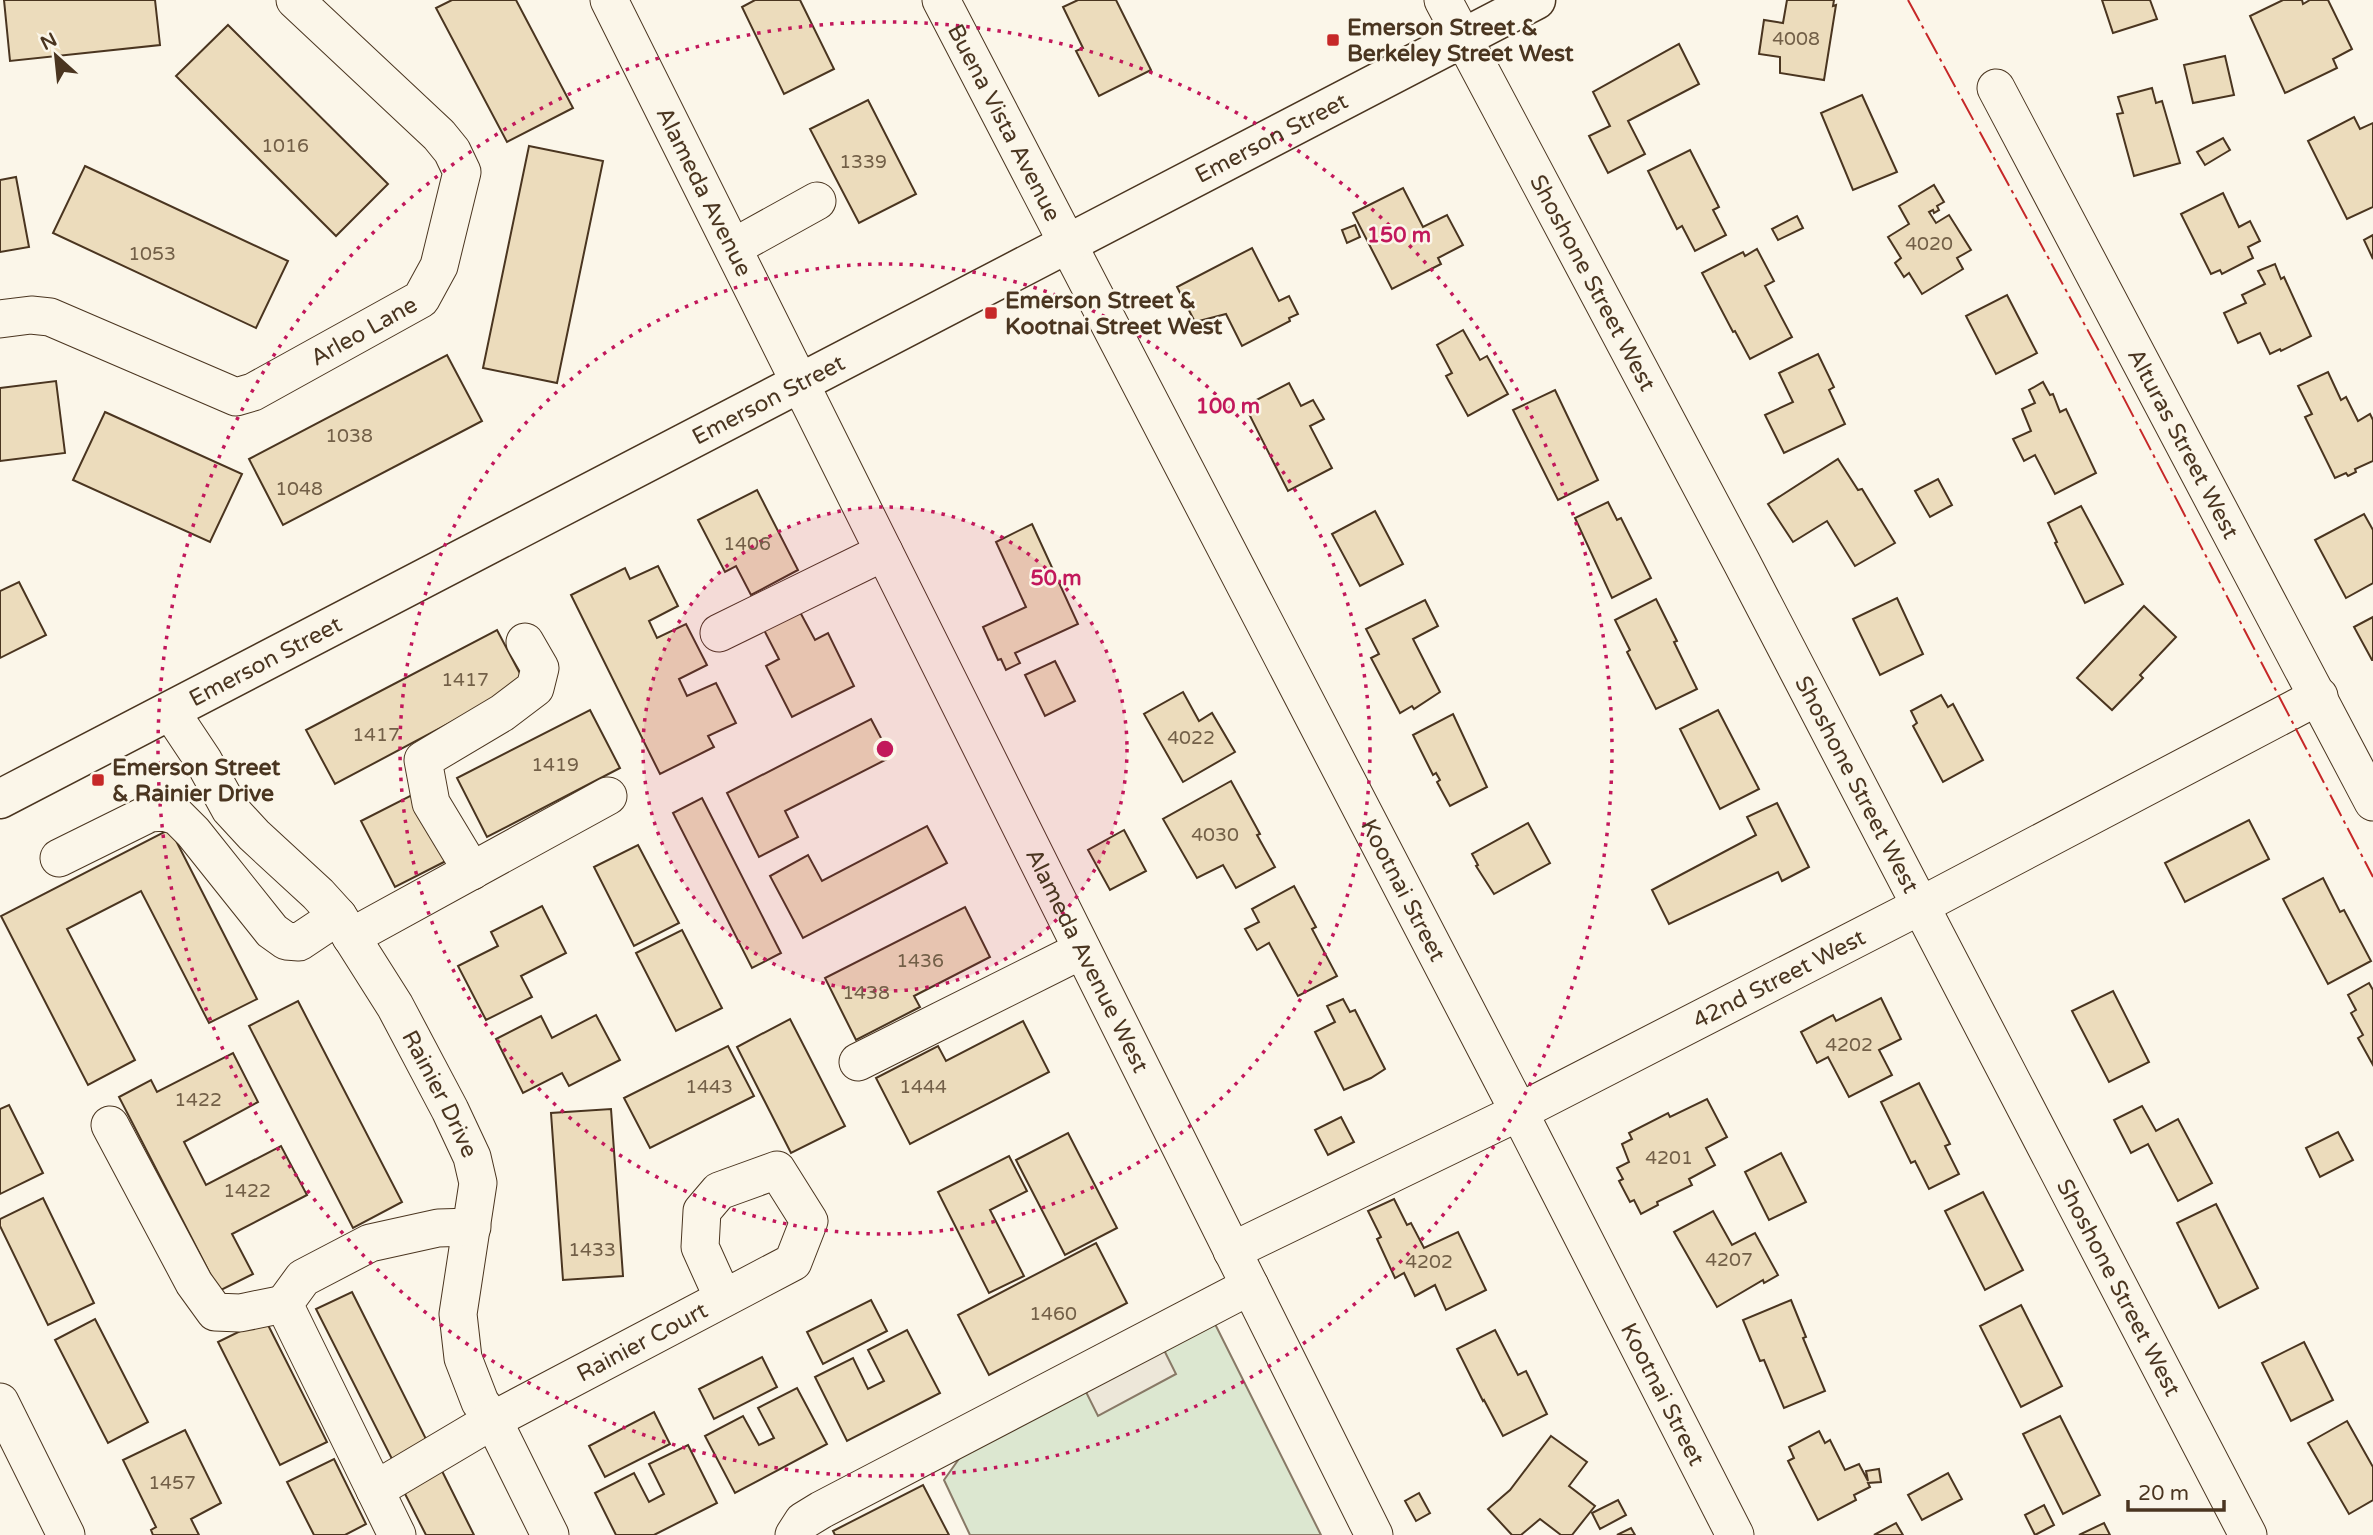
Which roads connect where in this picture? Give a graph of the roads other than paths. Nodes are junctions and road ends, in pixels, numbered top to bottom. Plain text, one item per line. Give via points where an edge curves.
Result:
1 (295, 0) edge
2 (609, 0) edge
3 (941, 0) edge
4 (1443, 0) edge
5 (1536, 0) edge
6 (1462, 39) junction
7 (1996, 88) dead end
8 (817, 201) dead end
9 (1069, 244) junction
10 (734, 247) junction
11 (0, 319) edge
12 (801, 384) junction
13 (884, 552) junction
14 (719, 633) dead end
15 (525, 642) dead end
16 (2319, 696) junction
17 (171, 712) junction
18 (608, 796) dead end
19 (0, 799) edge
20 (2373, 802) edge
21 (58, 858) dead end
22 (472, 871) junction
23 (1920, 906) junction
24 (345, 927) junction
25 (1082, 950) junction
26 (858, 1062) dead end
27 (1519, 1112) junction
28 (110, 1125) dead end
29 (472, 1227) junction
30 (1232, 1251) junction
31 (1250, 1286) junction
32 (723, 1298) junction
33 (284, 1304) junction
34 (0, 1402) edge
35 (493, 1420) junction
36 (375, 1490) junction
37 (66, 1535) edge
38 (397, 1535) edge
39 (550, 1535) edge
40 (794, 1535) edge
41 (1374, 1535) edge
42 (1735, 1535) edge
43 (2248, 1535) edge

1 - 11 street, Arleo Lane via 439,135 461,172 439,266 421,299 253,392 236,397 50,317
2 - 10 street, Alameda Avenue
3 - 9 street, Buena Vista Avenue
4 - 6 street, Shoshone Street West
5 - 6 main road, Emerson Street
6 - 9 main road, Emerson Street
6 - 23 street, Shoshone Street West
7 - 16 street, Alturas Street West
8 - 10 street
9 - 12 main road, Emerson Street
9 - 27 street, Kootnai Street
10 - 12 street, Alameda Avenue
12 - 13 street, Alameda Avenue West
12 - 17 main road, Emerson Street
13 - 14 street
13 - 25 street, Alameda Avenue West
15 - 22 street via 540,668 535,688 423,760 430,803
16 - 20 street, Alturas Street West
16 - 23 street, 42nd Street West
17 - 19 main road, Emerson Street
17 - 24 street, Rainier Drive via 230,809 318,894
18 - 22 street
21 - 24 street via 150,813 164,812 177,816 193,832 271,931 286,941 299,942
22 - 24 street
23 - 27 street, 42nd Street West
23 - 43 street, Shoshone Street West
24 - 29 street, Rainier Drive via 396,1006 472,1157 478,1183
25 - 26 street
25 - 30 street, Alameda Avenue West
27 - 30 street, 42nd Street West
27 - 42 street, Kootnai Street
28 - 33 street via 194,1283 215,1312 240,1313
29 - 33 street via 438,1228 370,1243 303,1278
29 - 35 street, Rainier Drive via 458,1314 460,1339 471,1383
30 - 31 street, Alameda Avenue West
31 - 40 street via 821,1510 803,1521
31 - 41 street, Alameda Avenue West
32 - 32 street, Rainier Court via 793,1262 809,1221 777,1170 719,1191 702,1211 700,1247
32 - 35 street, Rainier Court
33 - 36 street
34 - 37 street
35 - 36 street, Rainier Court
35 - 39 street, Rainier Drive
36 - 38 street

